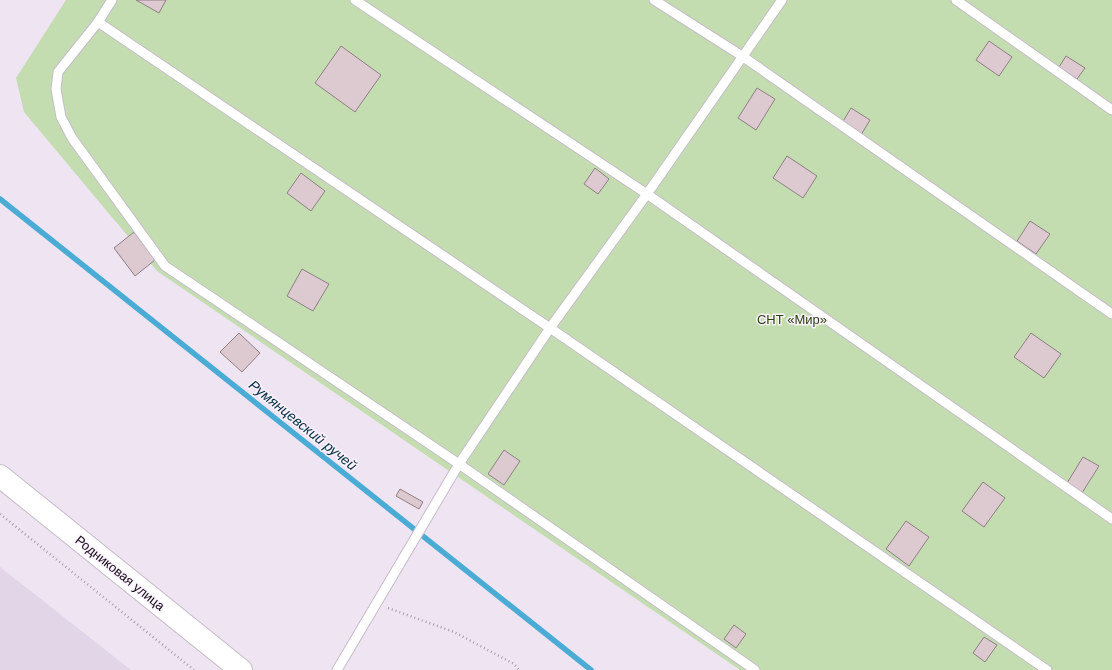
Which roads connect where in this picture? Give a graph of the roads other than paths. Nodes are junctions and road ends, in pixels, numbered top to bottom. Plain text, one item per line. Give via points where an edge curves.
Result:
1 (112, 0) edge
2 (356, 0) edge
3 (654, 0) edge
4 (782, 0) edge
5 (956, 0) edge
6 (98, 22) junction
7 (742, 56) junction
8 (1112, 110) edge
9 (647, 194) junction
10 (1112, 314) edge
11 (550, 328) junction
12 (459, 464) junction
13 (0, 476) edge
14 (1112, 518) edge
15 (241, 670) edge
16 (337, 670) edge
17 (755, 670) edge
18 (1047, 670) edge

1 - 6 lane
2 - 9 lane
3 - 7 lane
4 - 7 lane
5 - 8 lane
6 - 11 lane
6 - 12 lane via 58,72 56,89 61,117 72,138 164,266
7 - 9 lane
7 - 10 lane
9 - 11 lane
9 - 14 lane
11 - 12 lane
11 - 18 lane
12 - 16 lane
12 - 17 lane
13 - 15 main road, Родниковая улица

